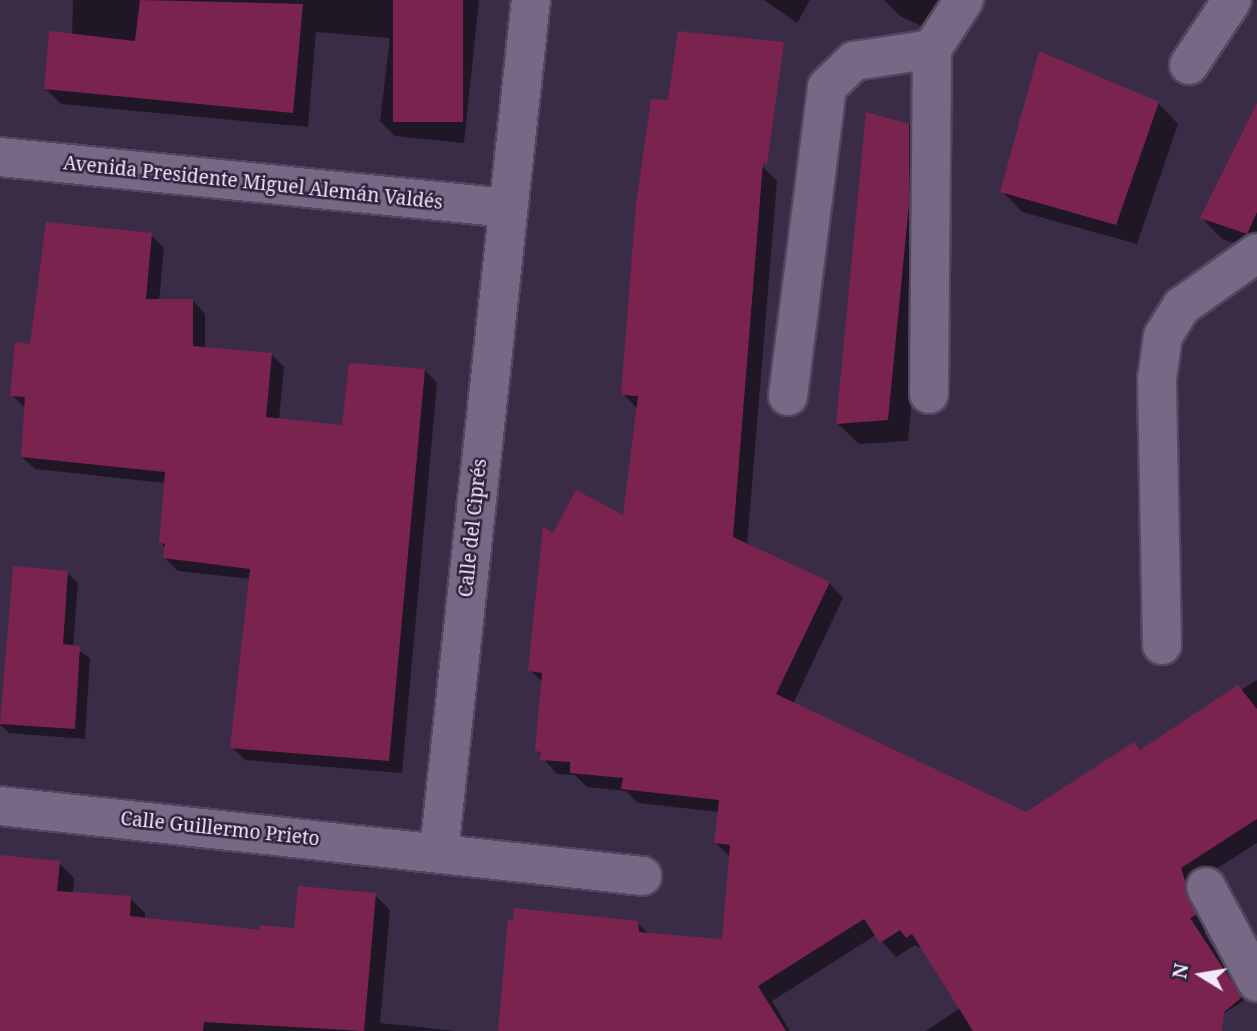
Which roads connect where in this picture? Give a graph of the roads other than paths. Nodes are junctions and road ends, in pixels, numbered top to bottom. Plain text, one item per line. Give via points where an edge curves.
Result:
1 (531, 0) edge
2 (964, 0) edge
3 (1233, 0) edge
4 (932, 49) junction
5 (1189, 65) dead end
6 (0, 158) edge
7 (507, 208) junction
8 (1257, 253) edge
9 (929, 394) dead end
10 (788, 396) dead end
11 (1162, 645) dead end
12 (0, 806) edge
13 (439, 852) junction
14 (642, 876) dead end
15 (1206, 887) dead end
16 (1257, 982) edge

1 - 7 street, Calle del Ciprés
2 - 4 street
3 - 5 street
4 - 9 street
4 - 10 street via 854,61 827,87
6 - 7 street, Avenida Presidente Miguel Alemán Valdés
7 - 13 street, Calle del Ciprés
8 - 11 street via 1182,306 1163,336 1157,379
12 - 13 street, Calle Guillermo Prieto
13 - 14 street
15 - 16 street

